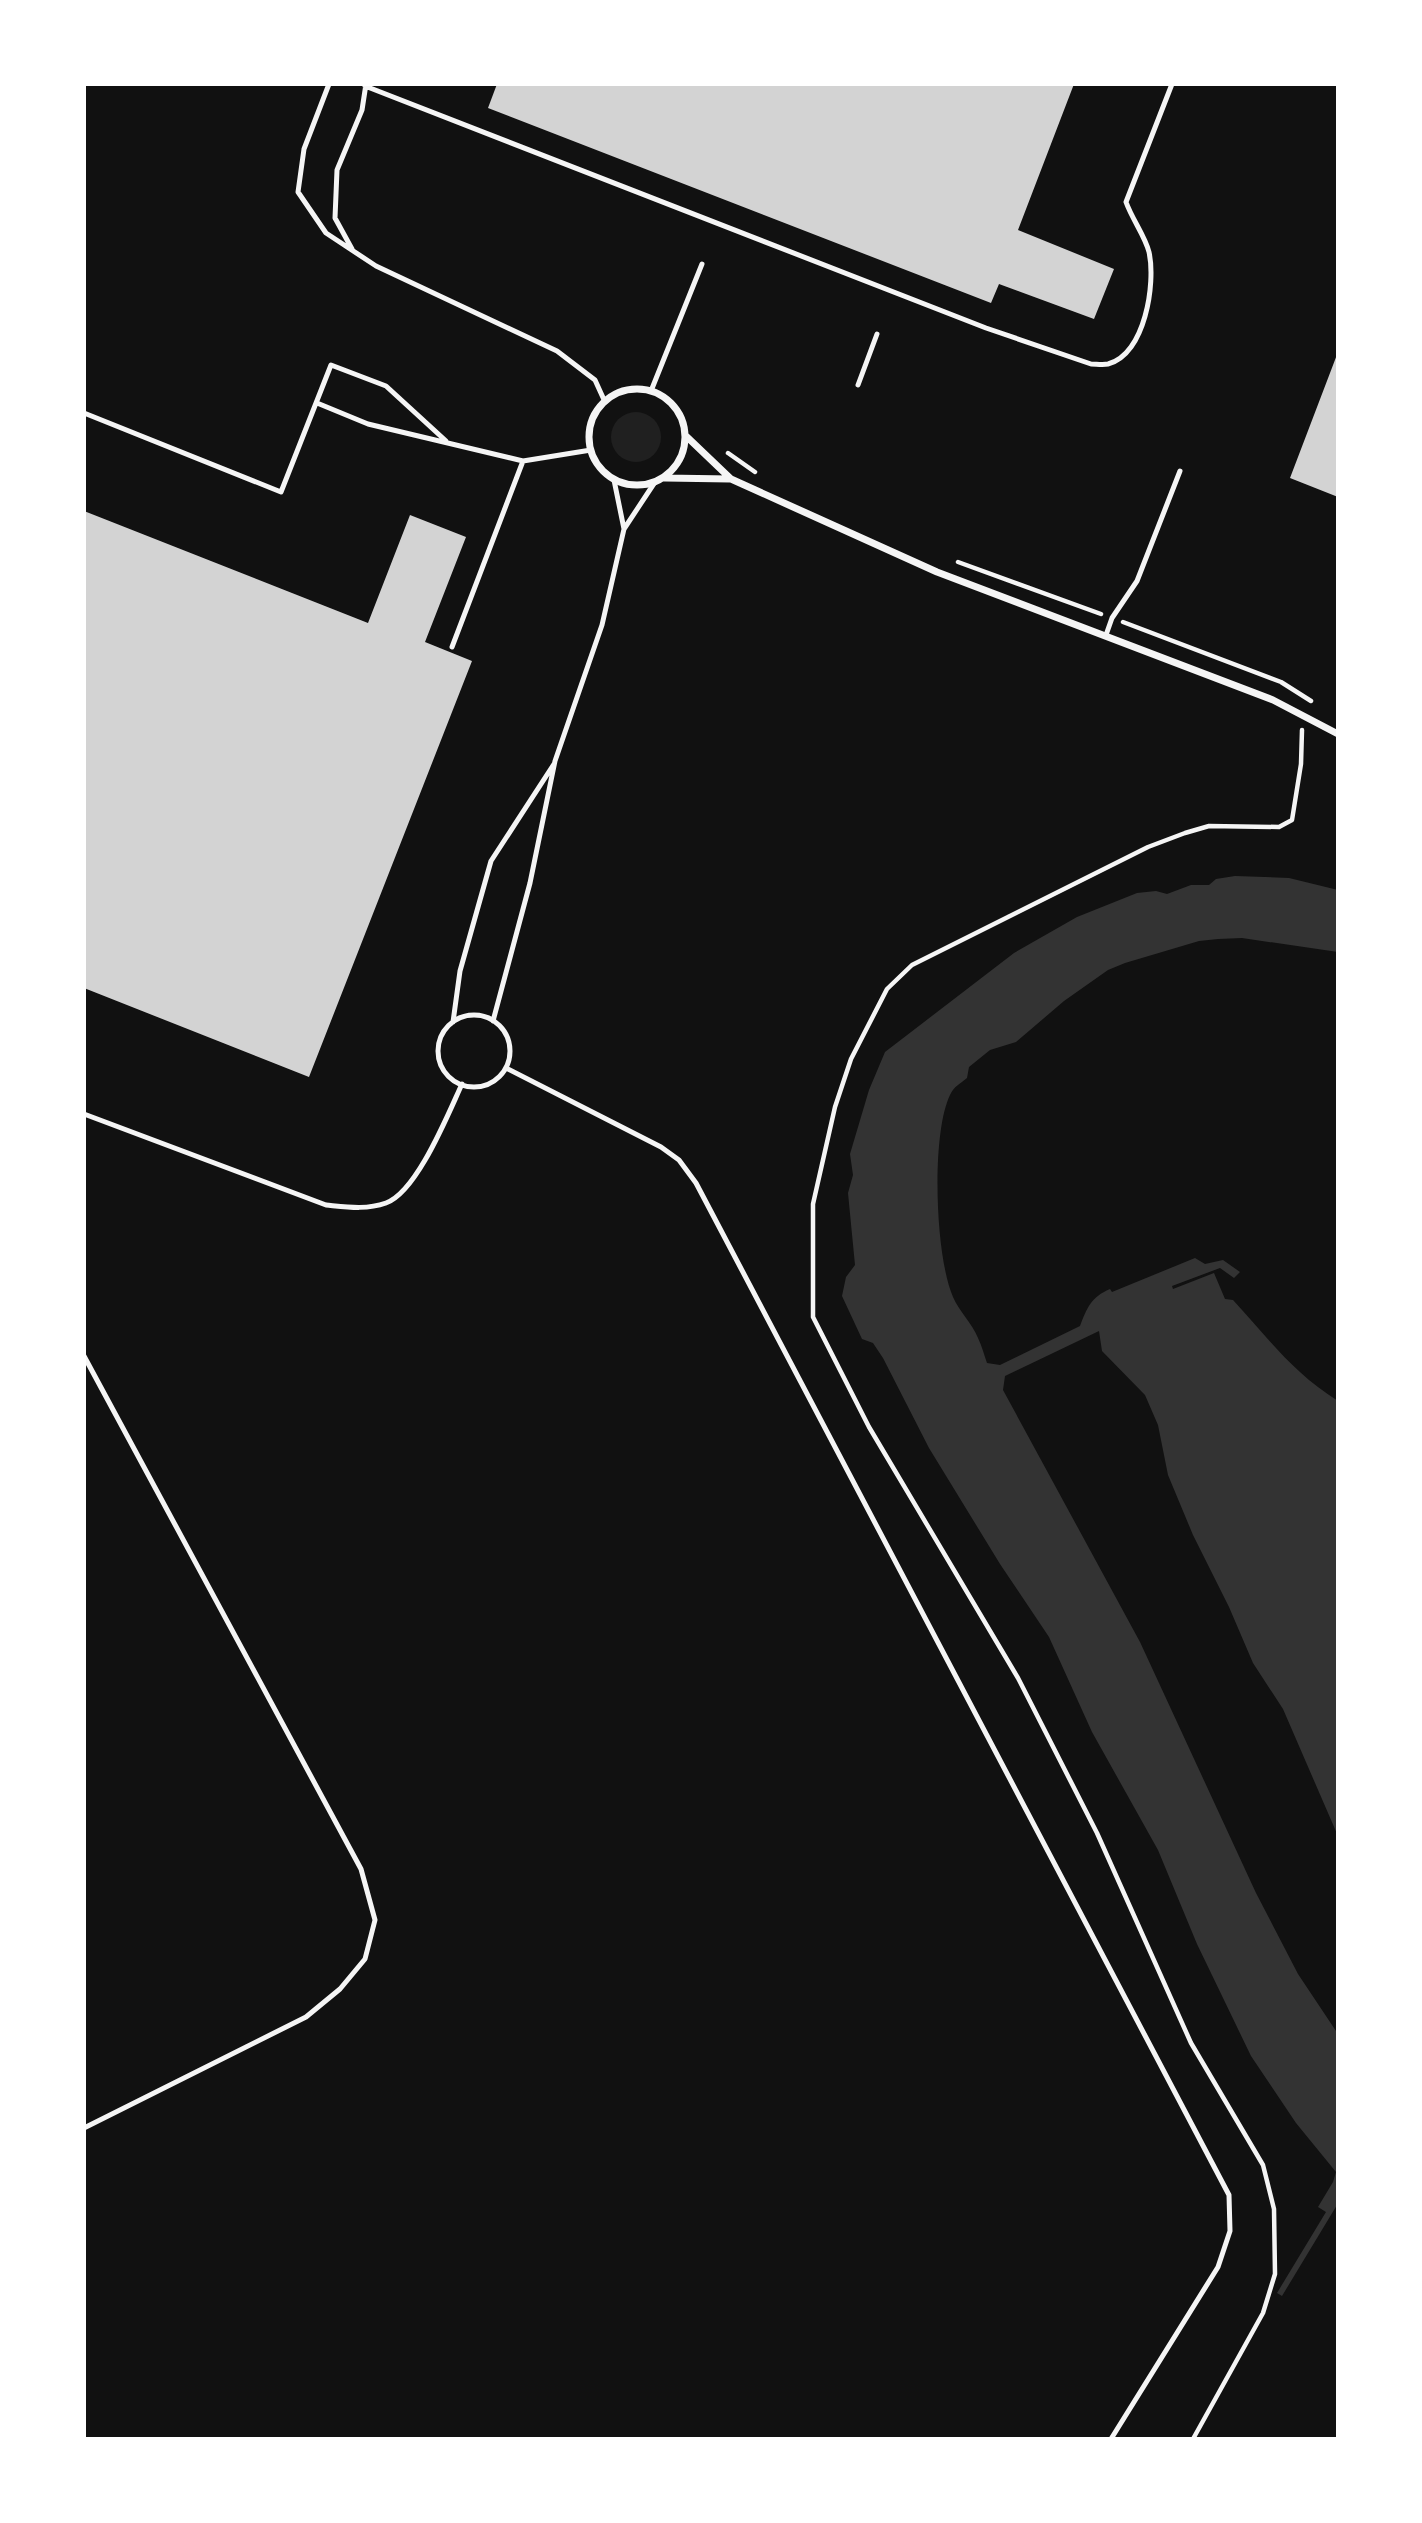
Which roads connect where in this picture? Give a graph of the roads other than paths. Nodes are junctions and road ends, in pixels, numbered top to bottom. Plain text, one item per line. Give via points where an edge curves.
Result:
1 (329, 84) edge
2 (1172, 84) edge
3 (365, 85) edge
4 (354, 252) junction
5 (702, 264) dead end
6 (877, 334) dead end
7 (858, 385) dead end
8 (651, 391) junction
9 (605, 402) junction
10 (317, 403) junction
11 (84, 413) edge
12 (686, 436) junction
13 (446, 441) junction
14 (591, 450) junction
15 (523, 461) junction
16 (1180, 471) dead end
17 (665, 478) junction
18 (731, 479) junction
19 (614, 480) junction
20 (655, 482) junction
21 (624, 528) junction
22 (1106, 635) junction
23 (452, 647) dead end
24 (1338, 734) edge
25 (555, 761) junction
26 (493, 1021) junction
27 (453, 1022) junction
28 (506, 1068) junction
29 (462, 1084) junction
30 (84, 1114) edge
31 (84, 1356) edge
32 (84, 2128) edge
33 (1111, 2439) edge

1 - 4 lane via 304,149 298,192 326,233
2 - 3 lane via 1126,202 1148,250 1152,284 1142,327 1110,364 1091,364 986,328
3 - 4 lane via 362,110 337,170 335,218
4 - 9 lane via 557,351 594,380
5 - 8 lane
6 - 7 lane
8 - 9 street via 622,392
8 - 12 street via 675,408
9 - 14 street via 593,419
10 - 11 lane via 281,492
10 - 13 lane via 368,424
10 - 13 lane via 331,365 386,386
12 - 17 street via 680,459
12 - 18 street
13 - 15 lane
14 - 15 lane
14 - 19 street
15 - 23 lane
16 - 22 lane via 1137,581
17 - 18 street
17 - 20 street
18 - 22 street via 937,572
19 - 20 street via 641,486
19 - 21 lane
20 - 21 lane
21 - 25 lane via 602,625
22 - 24 street via 1273,700
25 - 26 lane via 530,883
25 - 27 lane via 491,861 460,971
26 - 27 lane via 480,1015
26 - 28 lane via 509,1042
27 - 29 lane via 439,1043 439,1056 451,1078
28 - 29 lane via 487,1085
28 - 33 lane via 661,1147 679,1160 696,1183 1230,2195 1230,2231 1218,2267
29 - 30 lane via 415,1176 389,1202 361,1209 326,1205
31 - 32 lane via 361,1869 375,1920 365,1959 340,1989 306,2017

